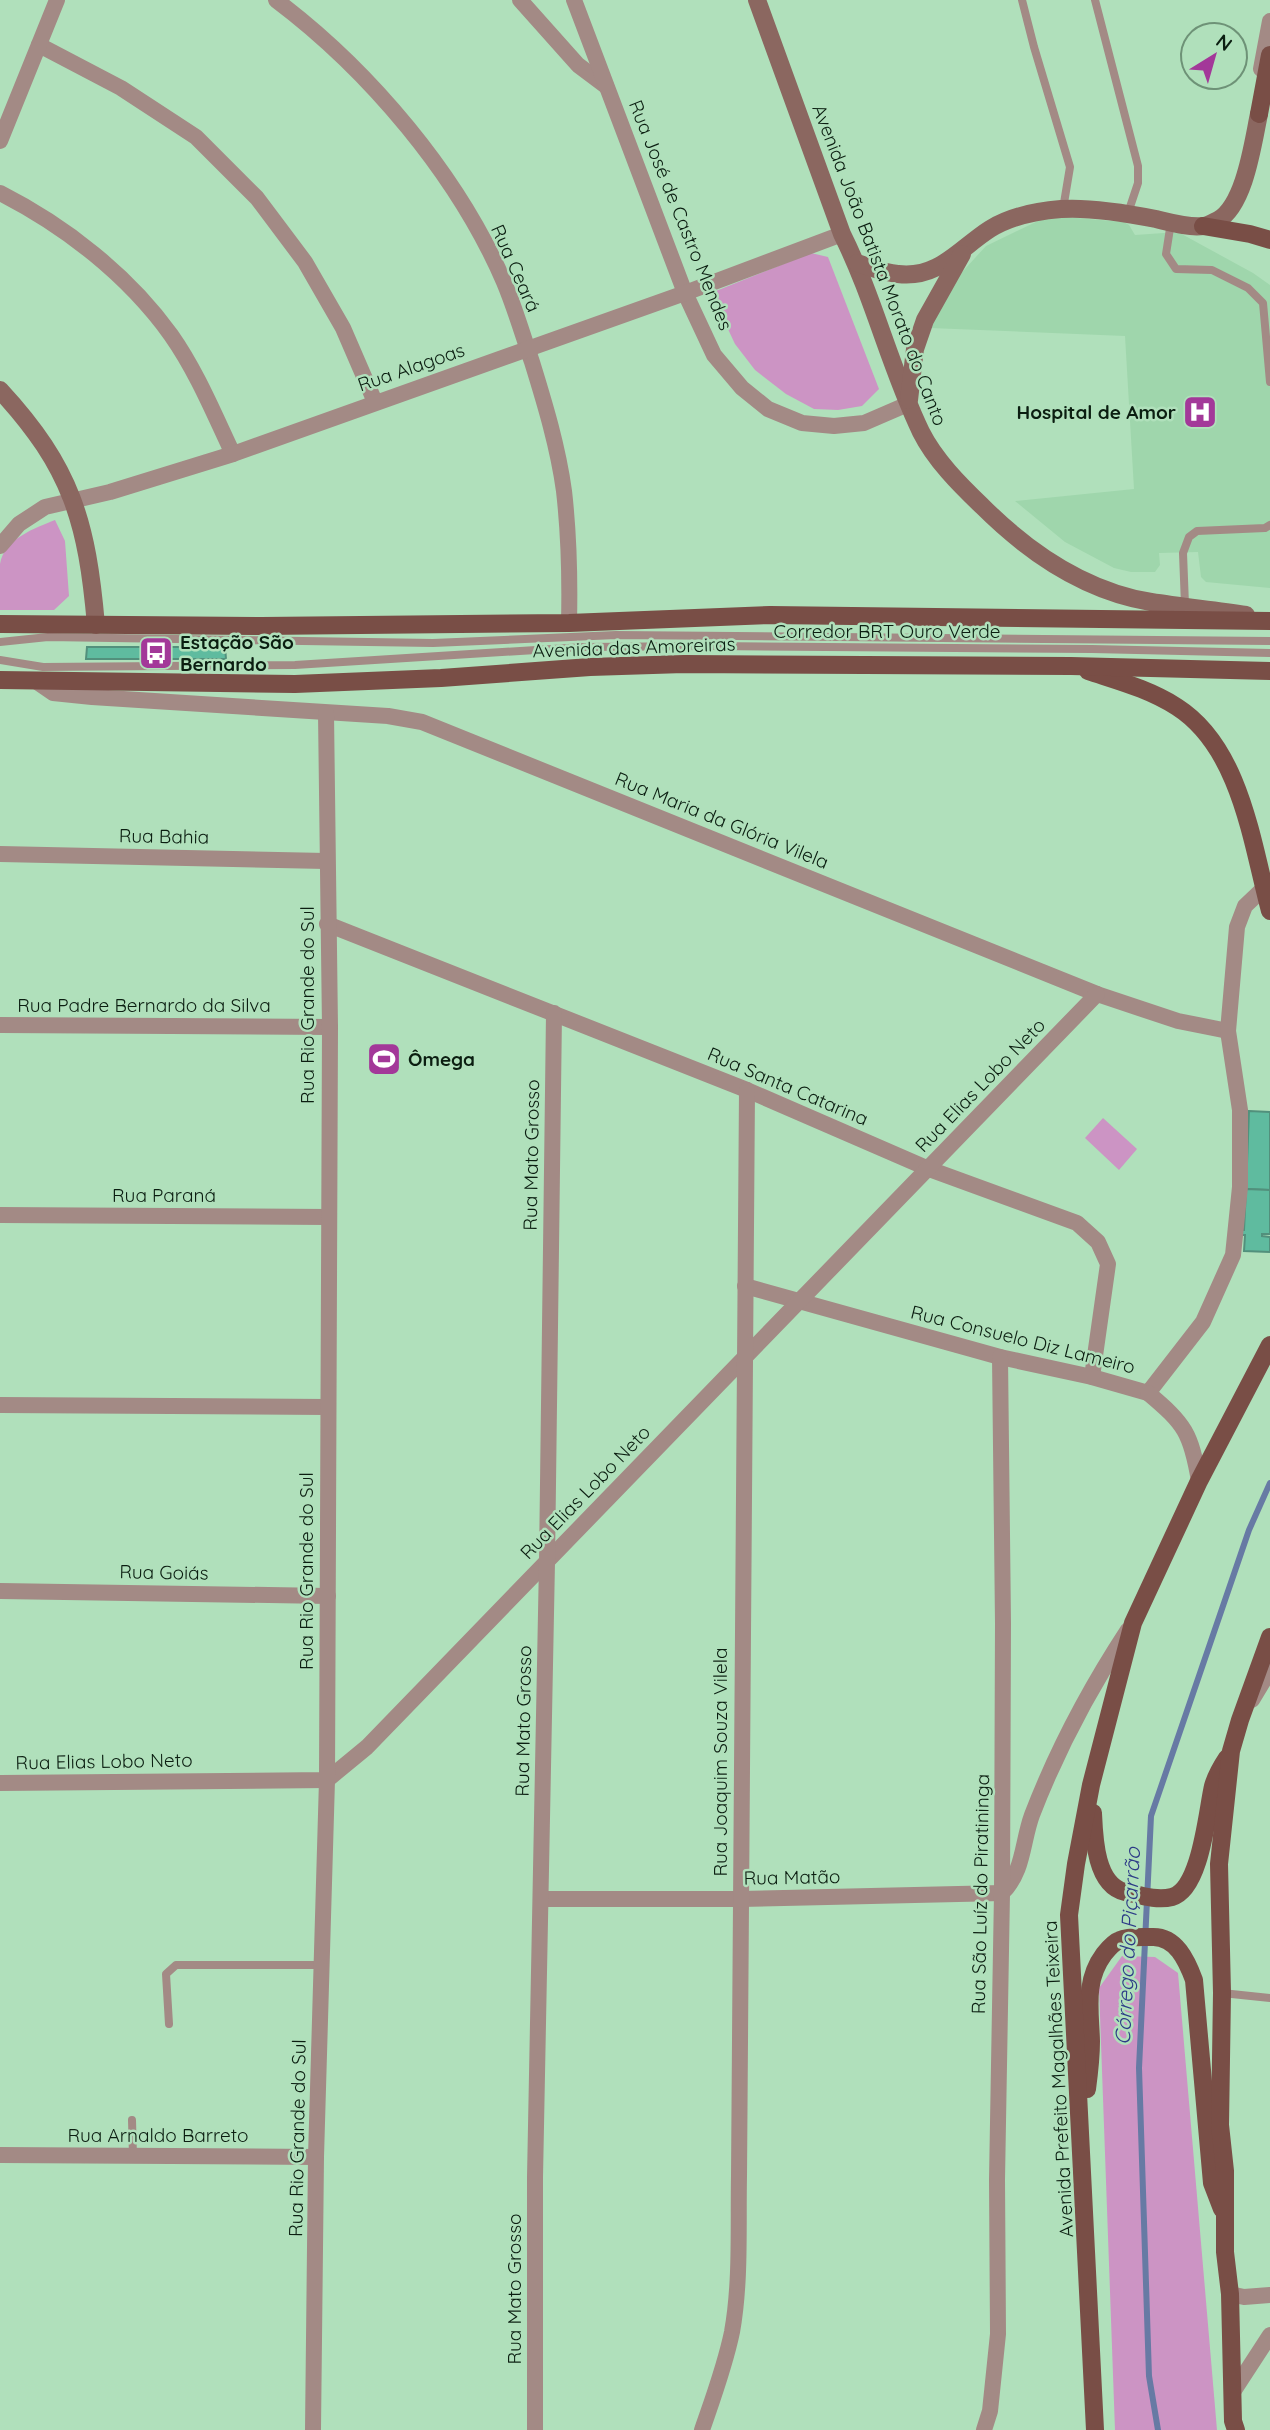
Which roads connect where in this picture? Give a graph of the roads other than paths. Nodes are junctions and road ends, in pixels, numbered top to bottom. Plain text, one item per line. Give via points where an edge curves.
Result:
1 (57, 0) edge
2 (276, 0) edge
3 (520, 0) edge
4 (574, 0) edge
5 (757, 0) edge
6 (1022, 0) edge
7 (1095, 0) edge
8 (1270, 21) edge
9 (39, 45) junction
10 (1270, 55) edge
11 (606, 86) junction
12 (1270, 89) edge
13 (1259, 114) junction
14 (0, 141) edge
15 (0, 192) edge
16 (1063, 209) junction
17 (1128, 214) junction
18 (1171, 222) junction
19 (1203, 226) junction
20 (842, 234) junction
21 (1270, 240) edge
22 (963, 252) junction
23 (857, 263) junction
24 (685, 293) junction
25 (528, 349) junction
26 (1270, 382) edge
27 (0, 390) edge
28 (375, 402) junction
29 (908, 404) junction
30 (233, 454) junction
31 (74, 500) junction
32 (1270, 525) edge
33 (0, 546) edge
34 (1185, 606) junction
35 (1270, 620) edge
36 (569, 623) junction
37 (0, 624) edge
38 (96, 625) junction
39 (1270, 641) edge
40 (0, 642) edge
41 (1270, 653) edge
42 (0, 660) edge
43 (1071, 666) junction
44 (1270, 671) edge
45 (0, 680) edge
46 (37, 682) junction
47 (326, 712) junction
48 (0, 854) edge
49 (326, 860) junction
50 (1264, 887) junction
51 (1270, 911) edge
52 (327, 924) junction
53 (1097, 994) junction
54 (554, 1013) junction
55 (0, 1025) edge
56 (330, 1027) junction
57 (1228, 1031) junction
58 (747, 1090) junction
59 (929, 1169) junction
60 (0, 1216) edge
61 (328, 1217) junction
62 (745, 1286) junction
63 (798, 1302) junction
64 (1270, 1345) edge
65 (744, 1357) junction
66 (1000, 1357) junction
67 (1092, 1377) junction
68 (1148, 1393) junction
69 (0, 1405) edge
70 (327, 1407) junction
71 (1199, 1481) junction
72 (547, 1562) junction
73 (0, 1591) edge
74 (328, 1596) junction
75 (1133, 1623) junction
76 (1270, 1637) edge
77 (1270, 1670) edge
78 (1240, 1720) junction
79 (1231, 1751) junction
80 (327, 1780) junction
81 (0, 1783) edge
82 (1091, 1785) junction
83 (1002, 1893) junction
84 (541, 1899) junction
85 (740, 1899) junction
86 (322, 1965) junction
87 (1223, 1993) junction
88 (1270, 1998) edge
89 (169, 2024) dead end
90 (132, 2120) dead end
91 (1080, 2127) junction
92 (0, 2155) edge
93 (133, 2156) junction
94 (316, 2157) junction
95 (1226, 2218) junction
96 (1230, 2294) junction
97 (1270, 2295) edge
98 (1270, 2335) edge
99 (1233, 2392) junction
100 (313, 2430) edge
101 (535, 2430) edge
102 (702, 2430) edge
103 (984, 2430) edge
104 (1095, 2430) edge
105 (1236, 2430) edge

1 - 9 street
2 - 25 street, Rua Ceará via 308,24 356,72 442,170 504,282
3 - 11 street via 578,65
4 - 11 street, Rua José de Castro Mendes
5 - 20 street, Avenida João Batista Morato do Canto
6 - 16 lane via 1070,167
7 - 17 lane via 1138,166
8 - 13 street
9 - 14 street
9 - 28 street via 121,88 196,137 257,198 305,261 343,328
10 - 13 main road
11 - 24 street, Rua José de Castro Mendes
12 - 13 street
13 - 19 street via 1235,201 1228,212
15 - 30 street via 64,231 143,301 193,370
16 - 17 street
16 - 22 street via 1006,221 968,244
17 - 18 street
18 - 19 street
18 - 26 lane via 1166,254 1176,269 1212,270 1248,288 1263,303
19 - 21 main road
20 - 23 street, Avenida João Batista Morato do Canto
20 - 24 street, Rua Alagoas
22 - 23 street via 935,270 912,274 898,275
22 - 29 street via 925,320 915,349
23 - 29 street, Avenida João Batista Morato do Canto
24 - 25 street, Rua Alagoas
24 - 29 street, Rua José de Castro Mendes via 715,355 742,388 768,409 802,423 834,426 864,423
25 - 28 street, Rua Alagoas
25 - 36 street, Rua Ceará via 564,489 570,555
27 - 31 street via 53,456
28 - 30 street, Rua Alagoas
29 - 34 street, Avenida João Batista Morato do Canto via 943,464 1023,545 1057,567 1108,590
30 - 31 street, Rua Alagoas
31 - 33 street, Rua Alagoas via 45,507 19,524
31 - 38 street via 85,536
32 - 34 lane via 1197,531 1189,537 1183,553
34 - 35 street, Avenida João Batista Morato do Canto
35 - 36 main road, Avenida das Amoreiras via 770,615
36 - 38 main road, Avenida das Amoreiras
37 - 38 main road, Avenida das Amoreiras
39 - 40 lane, Corredor BRT Ouro Verde via 616,635 433,643 62,638
41 - 42 lane, Corredor BRT Ouro Verde via 711,646 584,647 295,665 43,667
43 - 44 main road, Avenida das Amoreiras
43 - 46 main road, Avenida das Amoreiras via 684,664 295,684
43 - 50 main road via 1160,698 1201,729 1232,776 1248,817
45 - 46 main road, Avenida das Amoreiras
46 - 47 street, Rua Maria da Glória Vilela via 53,693
47 - 49 street, Rua Rio Grande do Sul
47 - 53 street, Rua Maria da Glória Vilela via 422,722
48 - 49 street, Rua Bahia
49 - 52 street, Rua Rio Grande do Sul
50 - 51 main road
50 - 57 street, Rua Consuelo Diz Lameiro via 1245,906 1237,927
52 - 54 street, Rua Santa Catarina
52 - 56 street, Rua Rio Grande do Sul
53 - 57 street via 1178,1021
53 - 59 street, Rua Elias Lobo Neto
54 - 58 street, Rua Santa Catarina
54 - 72 street, Rua Mato Grosso
55 - 56 street, Rua Padre Bernardo da Silva
56 - 61 street, Rua Rio Grande do Sul
57 - 68 street, Rua Consuelo Diz Lameiro via 1240,1110 1240,1187 1233,1255 1203,1322
58 - 59 street, Rua Santa Catarina
58 - 62 street, Rua Joaquim Souza Vilela
59 - 63 street, Rua Elias Lobo Neto
59 - 67 street, Rua Santa Catarina via 1077,1223 1098,1242 1108,1264
60 - 61 street, Rua Paraná
61 - 70 street, Rua Rio Grande do Sul
62 - 63 street, Rua Consuelo Diz Lameiro
62 - 65 street, Rua Joaquim Souza Vilela
63 - 65 street, Rua Elias Lobo Neto
63 - 66 street, Rua Consuelo Diz Lameiro
64 - 71 main road, Avenida Prefeito Magalhães Teixeira
65 - 72 street, Rua Elias Lobo Neto
65 - 85 street, Rua Joaquim Souza Vilela
66 - 67 street, Rua Consuelo Diz Lameiro
66 - 83 street, Rua São Luíz do Piratininga
67 - 68 street, Rua Consuelo Diz Lameiro
68 - 71 street via 1184,1429 1194,1447
69 - 70 street
70 - 74 street, Rua Rio Grande do Sul
71 - 75 main road, Avenida Prefeito Magalhães Teixeira
72 - 80 street, Rua Elias Lobo Neto via 367,1746
72 - 84 street, Rua Mato Grosso
73 - 74 street, Rua Goiás
74 - 80 street, Rua Rio Grande do Sul
75 - 82 main road, Avenida Prefeito Magalhães Teixeira
75 - 83 street via 1090,1690 1062,1746 1032,1816 1012,1884
76 - 78 main road
77 - 78 street
78 - 79 main road
79 - 82 main road via 1214,1785 1190,1882 1175,1897 1120,1891 1107,1878 1095,1852
79 - 87 main road via 1219,1864
80 - 81 street, Rua Elias Lobo Neto
80 - 86 street, Rua Rio Grande do Sul
82 - 91 main road, Avenida Prefeito Magalhães Teixeira via 1069,1915
83 - 85 street, Rua Matão
83 - 103 street, Rua São Luíz do Piratininga via 998,2334
84 - 85 street, Rua Matão
84 - 101 street, Rua Mato Grosso
85 - 102 street, Rua Joaquim Souza Vilela via 737,2283 724,2367
86 - 89 lane via 176,1965 166,1974
86 - 94 street, Rua Rio Grande do Sul
87 - 88 lane
87 - 95 main road via 1220,2125
90 - 93 lane
91 - 95 main road via 1091,2042 1091,1979 1108,1949 1121,1939 1157,1937 1183,1954 1194,1980 1212,2183
91 - 104 main road, Avenida Prefeito Magalhães Teixeira
92 - 93 street, Rua Arnaldo Barreto
93 - 94 street, Rua Arnaldo Barreto
94 - 100 street, Rua Rio Grande do Sul
95 - 96 main road
96 - 97 street
96 - 99 main road
98 - 99 street
99 - 105 main road

